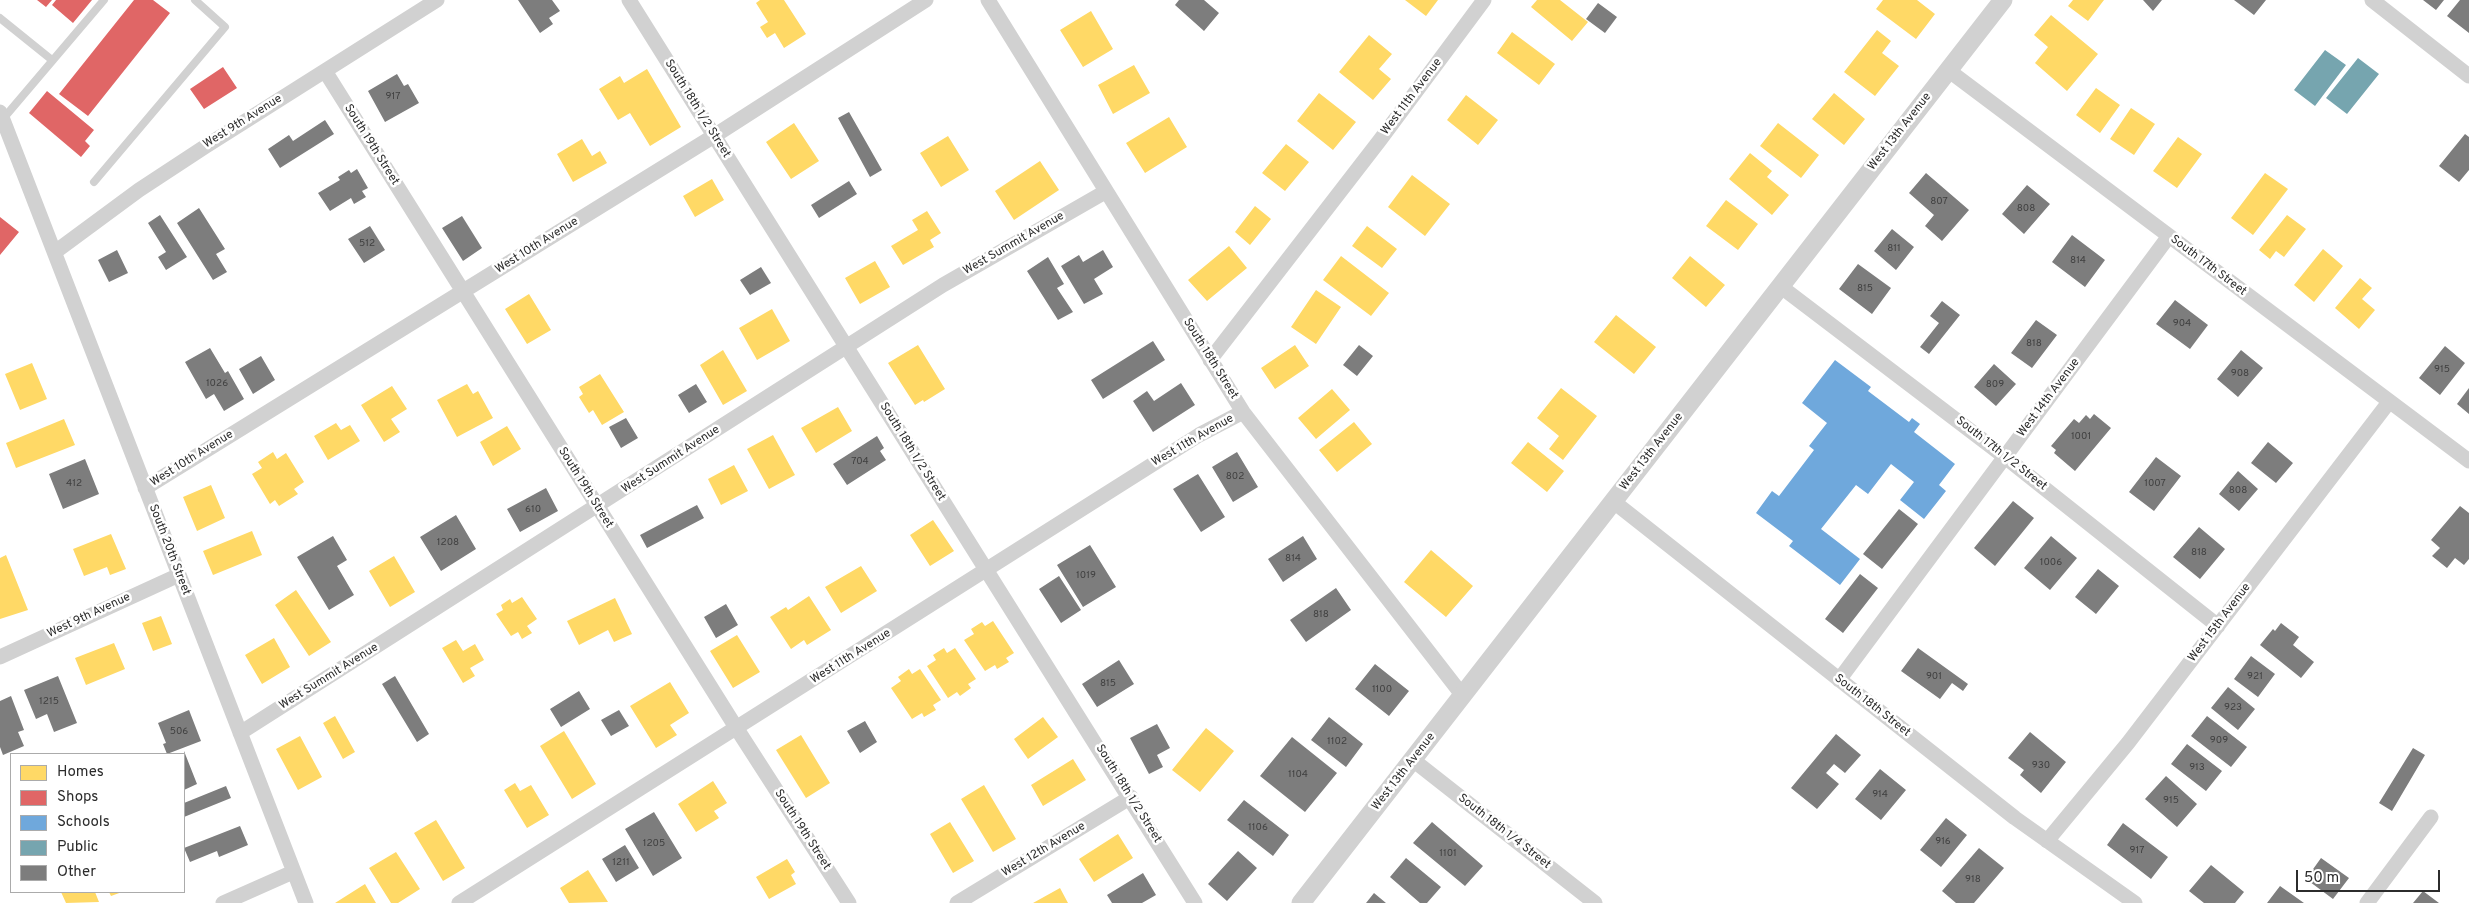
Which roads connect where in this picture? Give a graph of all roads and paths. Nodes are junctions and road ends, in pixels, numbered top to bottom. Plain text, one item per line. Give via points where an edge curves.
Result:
1 (104, 0) edge
2 (195, 0) edge
3 (437, 0) edge
4 (629, 0) edge
5 (926, 0) edge
6 (988, 0) edge
7 (1484, 0) edge
8 (2003, 0) edge
9 (2372, 0) edge
10 (0, 18) edge
11 (52, 60) junction
12 (1948, 70) junction
13 (325, 71) junction
14 (2469, 76) edge
15 (1, 116) edge
16 (714, 136) junction
17 (94, 182) dead end
18 (1104, 192) junction
19 (2169, 236) junction
20 (55, 252) junction
21 (1780, 286) junction
22 (463, 292) junction
23 (847, 347) junction
24 (1210, 360) junction
25 (2389, 402) junction
26 (1243, 412) junction
27 (2005, 457) junction
28 (2469, 461) edge
29 (145, 488) junction
30 (1614, 502) junction
31 (597, 507) junction
32 (987, 571) junction
33 (179, 575) junction
34 (2218, 626) junction
35 (0, 657) edge
36 (1839, 680) junction
37 (1463, 696) junction
38 (737, 730) junction
39 (240, 733) junction
40 (1413, 760) junction
41 (1131, 797) junction
42 (2431, 816) dead end
43 (2047, 841) junction
44 (293, 872) junction
45 (224, 903) edge
46 (306, 903) edge
47 (459, 903) edge
48 (848, 903) edge
49 (957, 903) edge
50 (1195, 903) edge
51 (1300, 903) edge
52 (1595, 903) edge
53 (2135, 903) edge
54 (2367, 903) edge

1 - 11 lane
2 - 17 lane via 225,27
3 - 13 street, West 9th Avenue
4 - 16 street, South 18th 1/2 Street
5 - 16 street, West 10th Avenue
6 - 18 street, South 18th Street
7 - 24 street, West 11th Avenue
8 - 12 street, West 13th Avenue
9 - 14 street
10 - 11 lane
11 - 15 lane
12 - 19 street, South 17th Street
12 - 21 street, West 13th Avenue
13 - 20 street, West 9th Avenue via 139,190
13 - 22 street, South 19th Street
15 - 20 street, South 20th Street
16 - 22 street, West 10th Avenue
16 - 23 street, South 18th 1/2 Street
18 - 23 street, West Summit Avenue via 943,285
18 - 24 street, South 18th Street
19 - 25 street, South 17th Street
19 - 27 street, West 14th Avenue
20 - 29 street, South 20th Street
21 - 27 street, South 17th 1/2 Street
21 - 30 street, West 13th Avenue
22 - 29 street, West 10th Avenue
22 - 31 street, South 19th Street
23 - 31 street, West Summit Avenue
23 - 32 street, South 18th 1/2 Street
24 - 26 street, South 18th Street
25 - 28 street, South 17th Street
25 - 34 street, West 15th Avenue
26 - 32 street, West 11th Avenue via 1198,435
26 - 37 street, South 18th Street
27 - 34 street, South 17th 1/2 Street
27 - 36 street, West 14th Avenue
29 - 33 street, South 20th Street
30 - 36 street, South 18th Street
30 - 37 street, West 13th Avenue
31 - 38 street, South 19th Street
31 - 39 street, West Summit Avenue
32 - 38 street, West 11th Avenue
32 - 41 street, South 18th 1/2 Street
33 - 35 street, West 9th Avenue
33 - 39 street, South 20th Street
34 - 43 street, West 15th Avenue
36 - 43 street, South 18th Street
37 - 40 street, West 13th Avenue
38 - 47 street, West 11th Avenue
38 - 48 street, South 19th Street
39 - 44 street, South 20th Street
40 - 51 street, West 13th Avenue
40 - 52 street, South 18th 1/4 Street
41 - 49 street, West 12th Avenue
41 - 50 street, South 18th 1/2 Street
42 - 54 street
43 - 53 street, South 18th Street
44 - 45 street
44 - 46 street, South 20th Street

